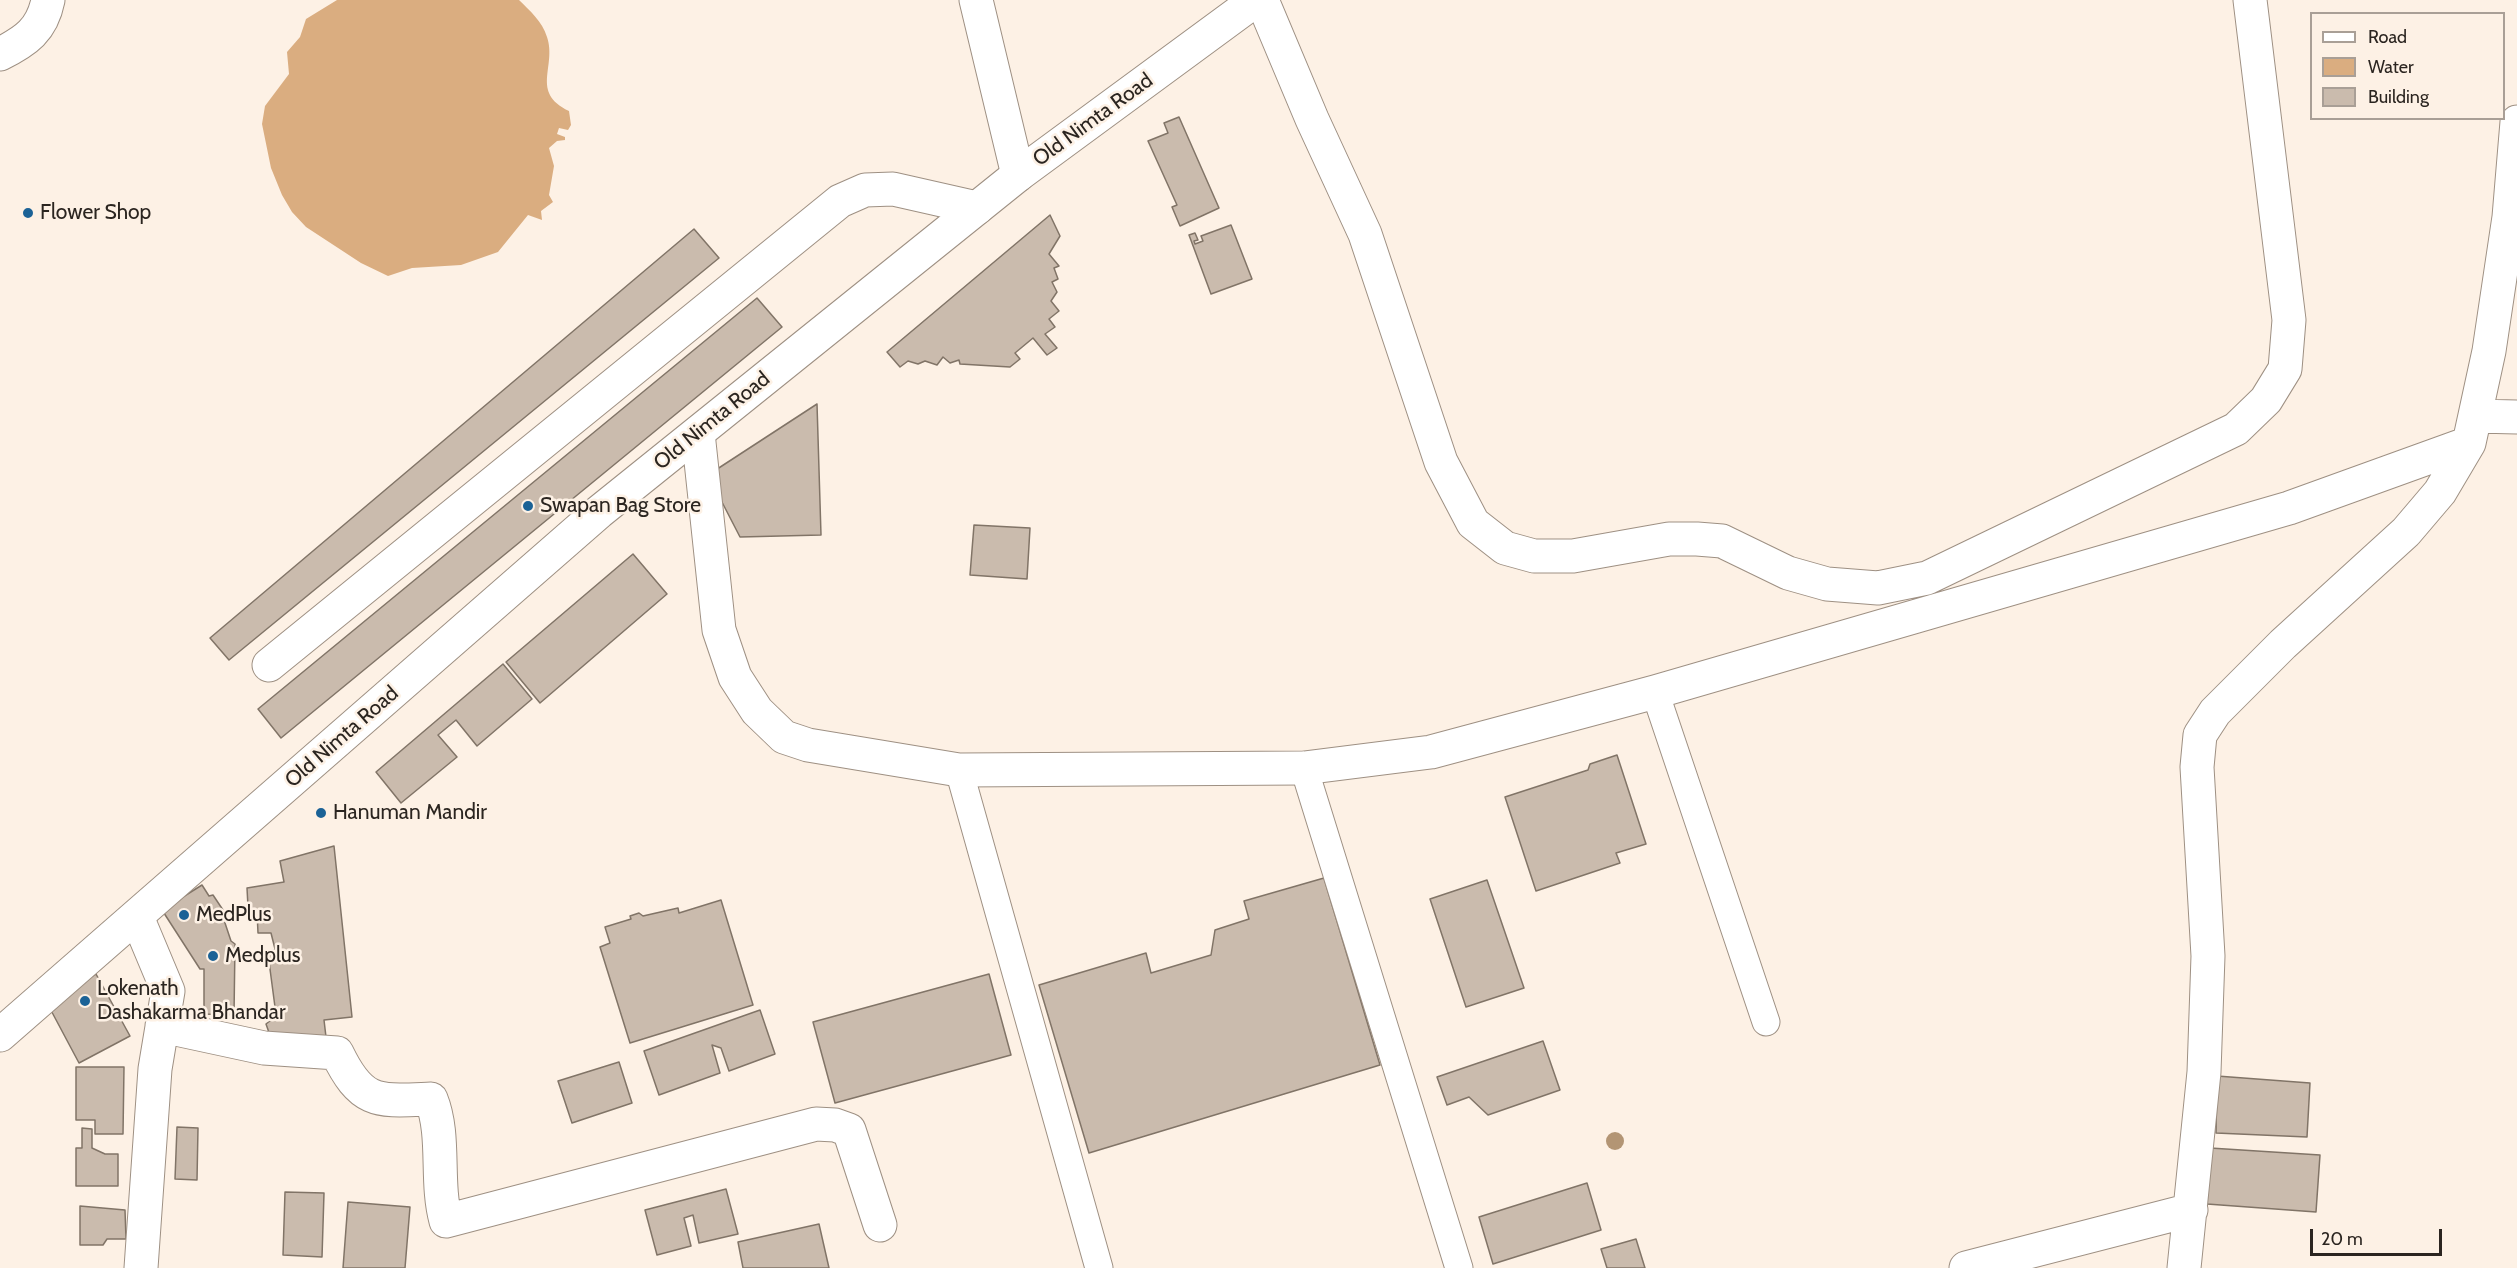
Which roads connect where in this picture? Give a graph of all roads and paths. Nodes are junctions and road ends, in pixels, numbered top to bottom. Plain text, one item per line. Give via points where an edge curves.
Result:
1 (48, 0) edge
2 (976, 0) edge
3 (1256, 0) edge
4 (1263, 0) edge
5 (2250, 0) edge
6 (0, 54) edge
7 (2517, 122) edge
8 (1018, 175) junction
9 (977, 208) junction
10 (2517, 417) edge
11 (2472, 430) junction
12 (698, 433) junction
13 (269, 664) dead end
14 (1655, 692) junction
15 (1304, 768) junction
16 (959, 770) junction
17 (137, 917) junction
18 (1766, 1022) dead end
19 (162, 1026) junction
20 (0, 1035) edge
21 (2192, 1210) junction
22 (880, 1225) dead end
23 (141, 1268) edge
24 (1099, 1268) edge
25 (1459, 1268) edge
26 (1966, 1268) edge
27 (2184, 1268) edge

1 - 6 street via 43,21 34,33
2 - 8 street
3 - 8 street, Old Nimta Road
4 - 5 street via 1365,234 1441,462 1473,523 1505,548 1534,556 1573,556 1669,539 1722,541 1788,573 1827,584 1878,588 1927,578 2236,429 2266,400 2285,369 2289,320
7 - 11 street via 2509,217 2489,351
8 - 9 street, Old Nimta Road
9 - 12 street, Old Nimta Road
9 - 13 street via 893,189 865,190 840,201
10 - 11 street
11 - 14 street via 2289,508
11 - 21 street via 2440,492 2406,532 2283,644 2215,712 2200,735 2197,767 2208,956 2205,1072
12 - 16 street via 719,630 735,677 757,711 784,736 808,745
12 - 17 street, Old Nimta Road via 599,512
14 - 15 street via 1431,752
14 - 18 lane
15 - 16 street
15 - 25 lane
16 - 24 lane
17 - 19 street via 168,991
17 - 20 street, Old Nimta Road
19 - 22 street via 264,1048 337,1053 349,1079 367,1095 385,1101 431,1099 436,1113 440,1201 446,1221 816,1124 849,1131
19 - 23 street via 155,1069
21 - 26 street
21 - 27 street

